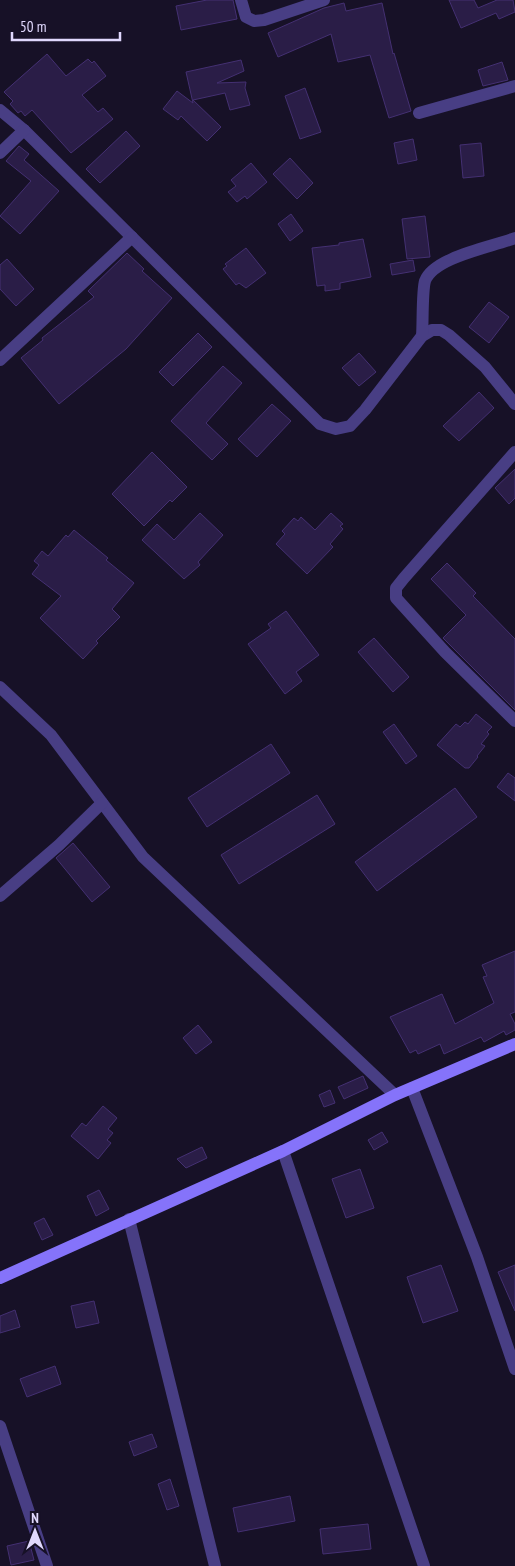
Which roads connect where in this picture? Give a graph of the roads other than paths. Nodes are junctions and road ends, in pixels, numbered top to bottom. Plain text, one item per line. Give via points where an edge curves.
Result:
1 (241, 0) edge
2 (324, 0) edge
3 (515, 86) edge
4 (0, 110) edge
5 (419, 113) dead end
6 (24, 130) junction
7 (0, 153) edge
8 (132, 237) junction
9 (515, 238) edge
10 (422, 336) junction
11 (0, 360) edge
12 (515, 404) edge
13 (515, 452) edge
14 (0, 687) edge
15 (515, 720) edge
16 (102, 803) junction
17 (0, 896) edge
18 (515, 1044) edge
19 (412, 1088) junction
20 (395, 1095) junction
21 (283, 1150) junction
22 (129, 1219) junction
23 (0, 1278) edge
24 (515, 1369) edge
25 (0, 1426) edge
26 (47, 1566) edge
27 (215, 1566) edge
28 (424, 1566) edge

1 - 2 street via 246,18 254,21
3 - 5 street
4 - 6 street
6 - 7 street
6 - 8 street
8 - 10 street via 302,407 320,424 336,430 350,426 365,410
8 - 11 street
9 - 10 street via 442,263 430,273 425,282
10 - 12 street via 432,330 441,330 449,335 485,368
13 - 15 street via 396,588 396,598 445,652
14 - 16 street via 51,735
16 - 17 street
16 - 20 street via 143,857
18 - 19 street
19 - 20 street
19 - 24 street via 477,1257
20 - 21 street
21 - 22 street
21 - 28 street
22 - 23 street
22 - 27 street
25 - 26 street

